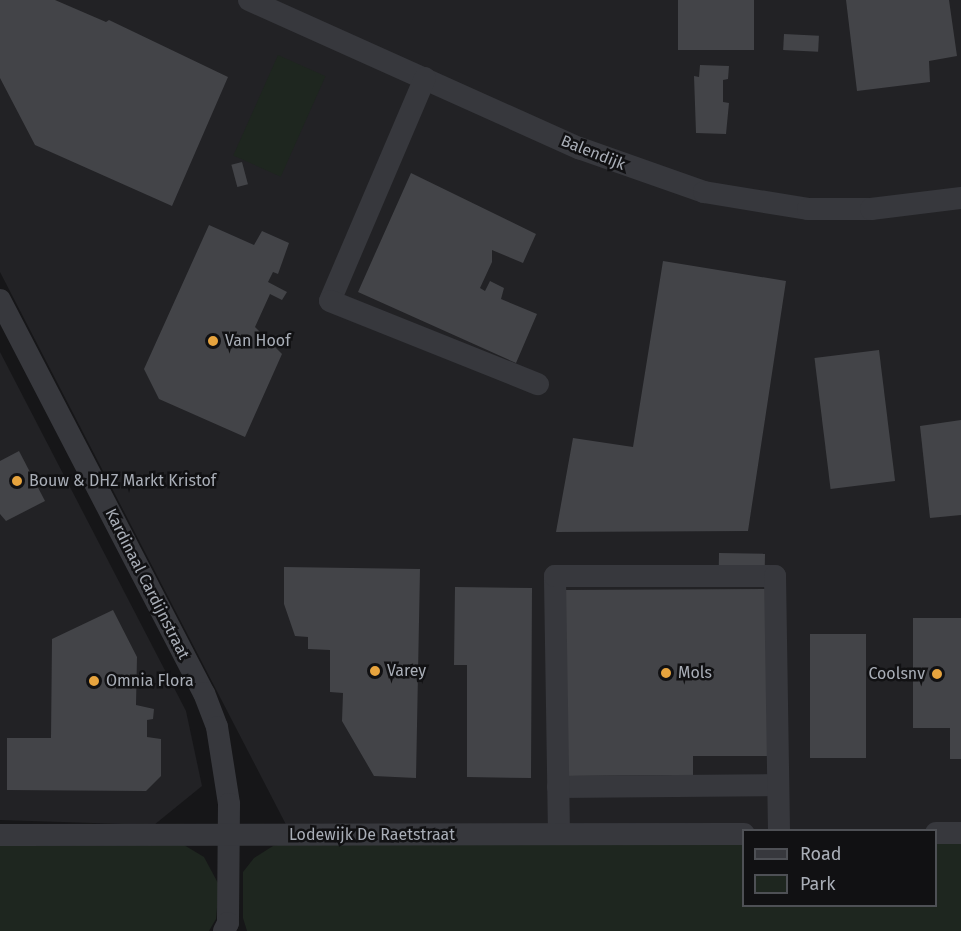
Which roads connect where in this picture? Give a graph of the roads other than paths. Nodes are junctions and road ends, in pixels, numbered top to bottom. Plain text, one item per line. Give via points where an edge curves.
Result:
1 (249, 0) edge
2 (425, 78) junction
3 (961, 198) edge
4 (0, 300) edge
5 (538, 384) dead end
6 (778, 785) junction
7 (558, 787) junction
8 (779, 829) edge
9 (937, 833) edge
10 (961, 833) edge
11 (559, 834) junction
12 (742, 834) edge
13 (0, 835) edge
14 (230, 835) junction
15 (229, 928) edge

1 - 2 street, Balendijk
2 - 3 street, Balendijk via 579,148 704,192 808,209 871,209
2 - 5 street via 330,301
4 - 14 street, Kardinaal Cardijnstraat via 204,693 223,755
6 - 7 street
6 - 7 street via 775,576 555,576
6 - 8 street
7 - 11 street
9 - 10 street
11 - 12 street, Lodewijk De Raetstraat
11 - 14 street, Lodewijk De Raetstraat
13 - 14 street, Lodewijk De Raetstraat
14 - 15 street, Kardinaal Cardijnstraat

